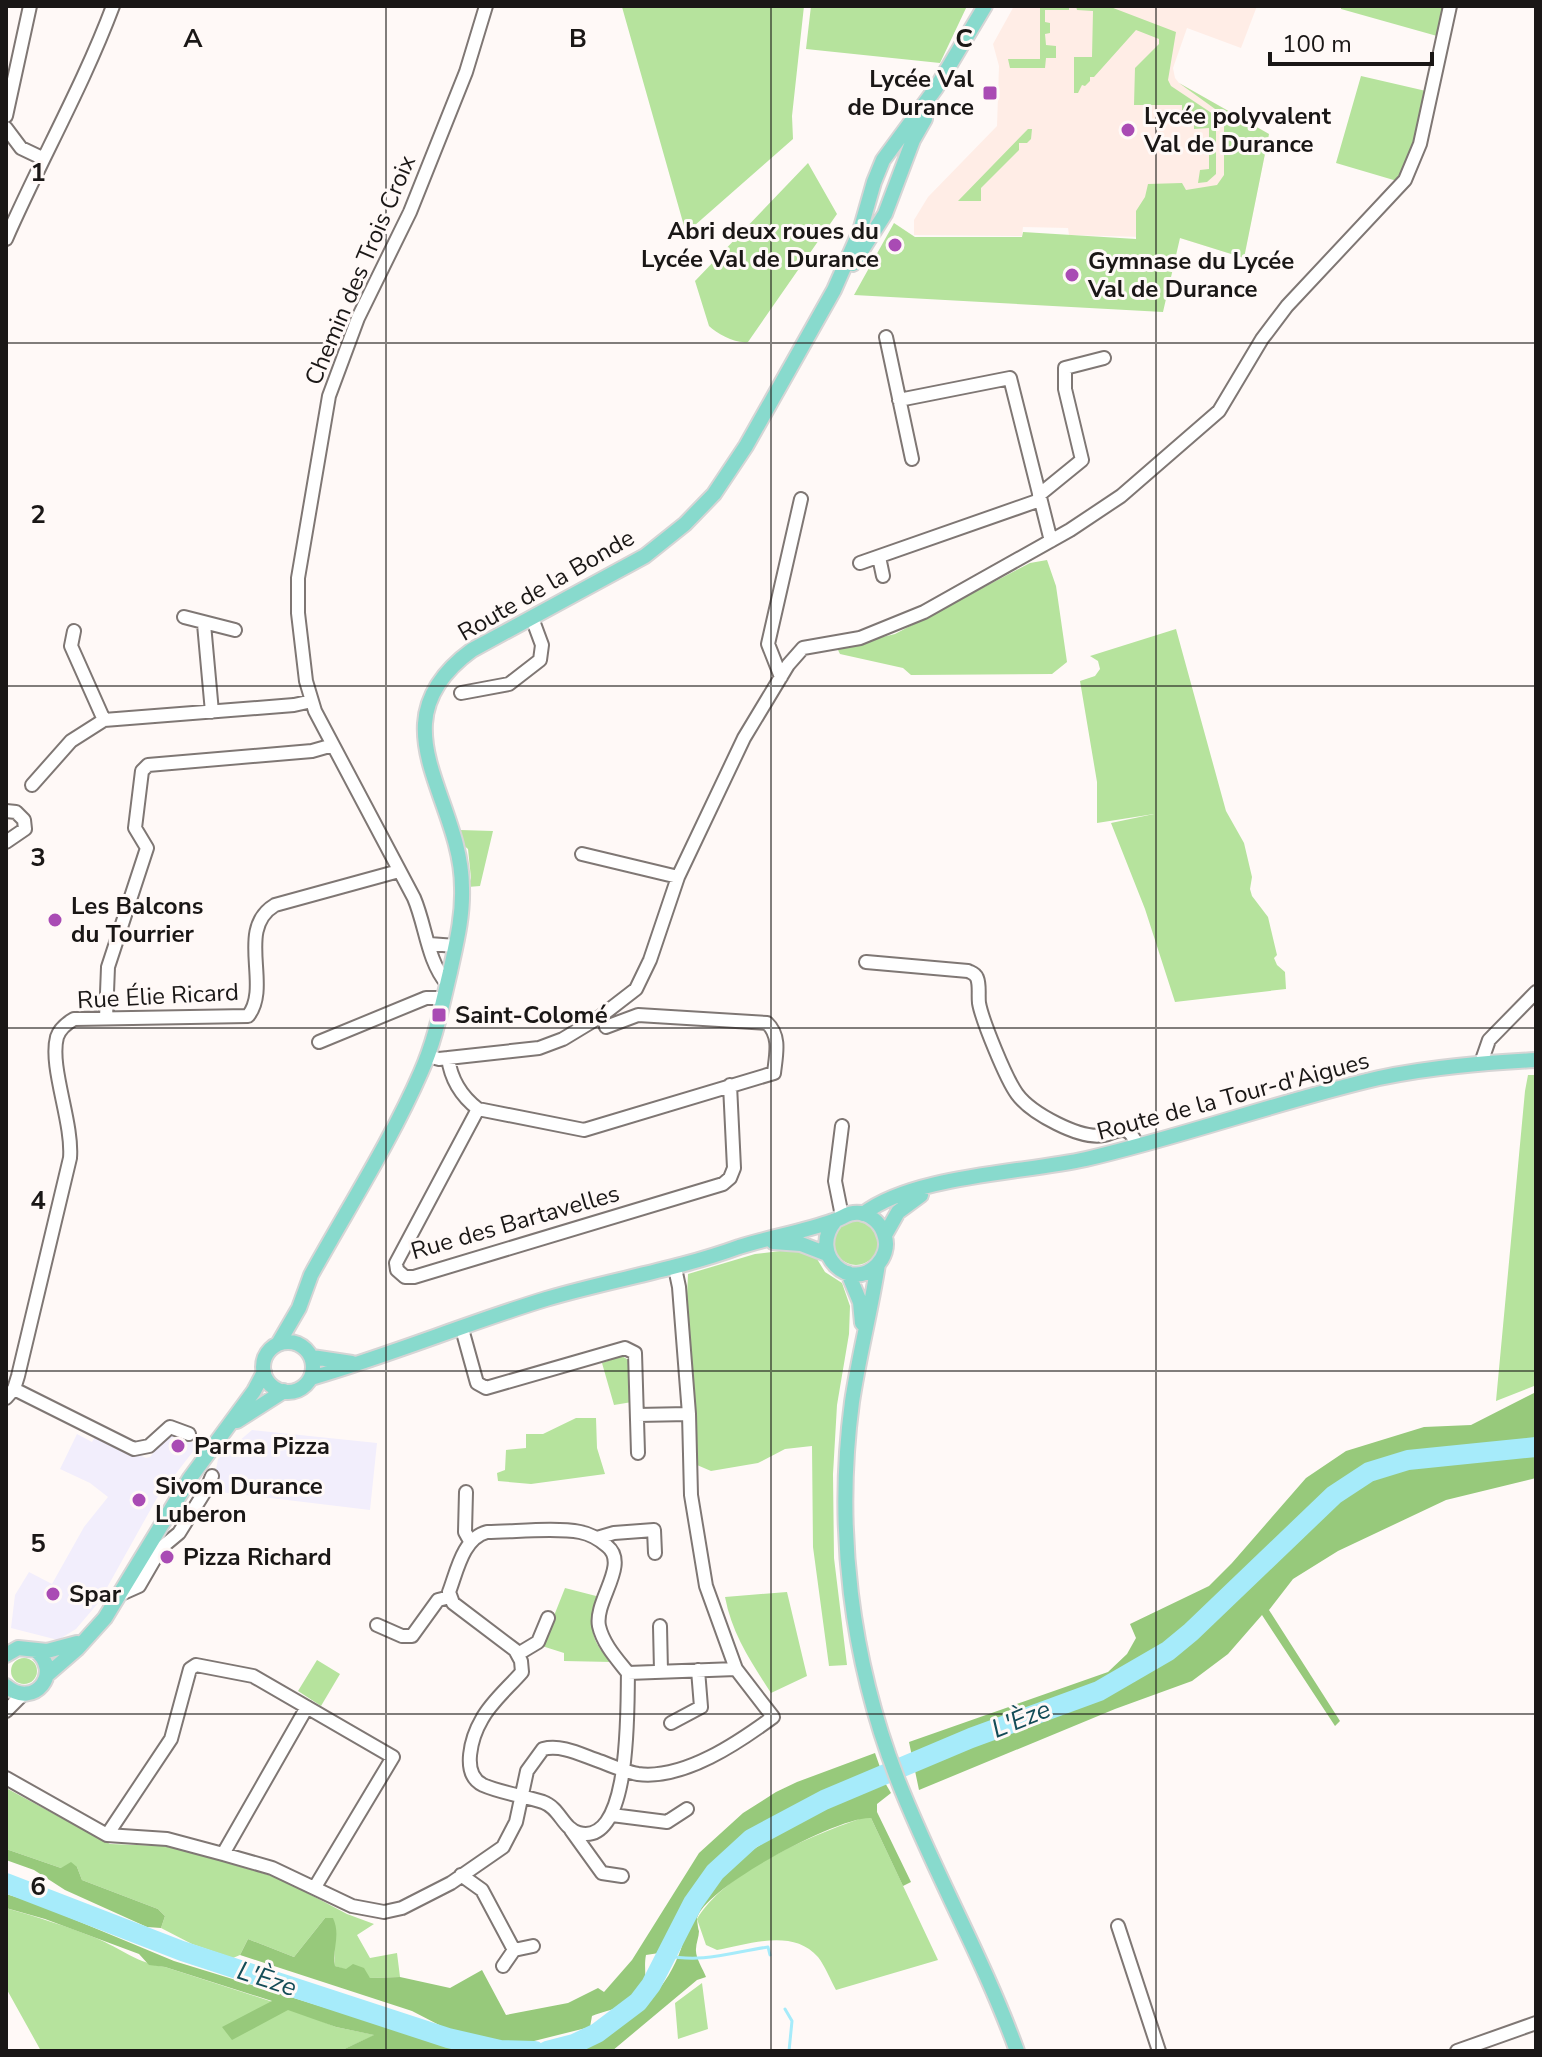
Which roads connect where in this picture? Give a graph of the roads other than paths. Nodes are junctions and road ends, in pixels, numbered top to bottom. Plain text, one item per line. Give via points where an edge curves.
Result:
1 (30, 6) edge
2 (113, 6) edge
3 (486, 6) edge
4 (985, 6) edge
5 (994, 6) edge
6 (1450, 6) edge
7 (6, 116) edge
8 (6, 128) edge
9 (42, 158) junction
10 (8, 232) edge
11 (834, 290) junction
12 (886, 337) dead end
13 (1104, 358) dead end
14 (899, 400) junction
15 (912, 459) dead end
16 (1039, 498) junction
17 (801, 499) dead end
18 (1051, 541) junction
19 (879, 557) junction
20 (860, 563) dead end
21 (883, 576) dead end
22 (184, 617) dead end
23 (532, 618) junction
24 (204, 624) junction
25 (235, 630) dead end
26 (74, 631) dead end
27 (781, 677) junction
28 (461, 693) dead end
29 (312, 701) junction
30 (212, 712) junction
31 (104, 720) junction
32 (333, 745) junction
33 (32, 785) dead end
34 (6, 811) edge
35 (6, 842) edge
36 (582, 854) dead end
37 (399, 871) junction
38 (678, 877) junction
39 (429, 944) junction
40 (456, 946) junction
41 (866, 962) dead end
42 (445, 991) junction
43 (1536, 992) edge
44 (106, 1018) junction
45 (606, 1027) dead end
46 (319, 1042) dead end
47 (427, 1056) junction
48 (448, 1058) junction
49 (1536, 1060) edge
50 (1481, 1063) junction
51 (730, 1085) junction
52 (478, 1109) junction
53 (842, 1126) dead end
54 (1138, 1146) junction
55 (943, 1183) junction
56 (863, 1214) junction
57 (838, 1219) junction
58 (885, 1235) junction
59 (760, 1241) junction
60 (827, 1254) junction
61 (878, 1264) junction
62 (675, 1268) junction
63 (848, 1273) junction
64 (299, 1308) junction
65 (462, 1329) junction
66 (863, 1335) junction
67 (278, 1344) junction
68 (307, 1352) junction
69 (364, 1363) junction
70 (264, 1372) junction
71 (311, 1378) junction
72 (284, 1391) junction
73 (10, 1394) edge
74 (689, 1414) junction
75 (637, 1415) junction
76 (225, 1429) junction
77 (189, 1434) dead end
78 (638, 1453) dead end
79 (212, 1476) dead end
80 (466, 1492) dead end
81 (597, 1538) junction
82 (470, 1541) junction
83 (655, 1553) dead end
84 (121, 1594) junction
85 (450, 1597) junction
86 (548, 1618) dead end
87 (377, 1625) dead end
88 (660, 1626) dead end
89 (85, 1640) junction
90 (10, 1647) edge
91 (35, 1650) junction
92 (518, 1654) junction
93 (736, 1669) junction
94 (698, 1670) junction
95 (661, 1671) junction
96 (628, 1673) junction
97 (47, 1675) junction
98 (6, 1686) edge
99 (23, 1694) junction
100 (307, 1707) junction
101 (6, 1711) edge
102 (671, 1723) dead end
103 (624, 1770) junction
104 (6, 1778) edge
105 (521, 1796) junction
106 (687, 1809) dead end
107 (612, 1815) junction
108 (569, 1827) junction
109 (107, 1835) junction
110 (223, 1854) junction
111 (461, 1875) junction
112 (622, 1876) dead end
113 (315, 1887) junction
114 (1118, 1926) dead end
115 (533, 1946) dead end
116 (514, 1950) junction
117 (503, 1966) dead end
118 (1536, 2023) edge
119 (1017, 2051) edge
120 (1159, 2051) edge
121 (1457, 2051) edge

1 - 7 street
2 - 9 street
3 - 29 street, Chemin des Trois Croix via 466,72 410,212 358,318 329,396 298,578
4 - 11 main road, Route de la Bonde via 878,170 860,231
5 - 11 main road, Route de la Bonde via 917,130 885,214
6 - 18 street via 1420,144 1405,180 1287,306 1219,411 1121,496
8 - 9 street via 14,142
9 - 10 street
11 - 23 main road, Route de la Bonde via 730,473 703,506 645,556
12 - 14 street
13 - 16 street via 1065,368 1082,460
14 - 15 street
14 - 16 street via 1010,378
16 - 18 street
16 - 19 street
17 - 27 street via 768,644
18 - 27 street via 924,612 860,638 803,648
19 - 20 street
19 - 21 street
22 - 24 street
23 - 28 street via 542,645 540,660 509,684
23 - 40 main road, Route de la Bonde via 455,663 432,694 426,715 428,762 461,864
24 - 25 street
24 - 30 street
26 - 31 street via 71,646
27 - 38 street via 744,738
29 - 30 street
29 - 32 street, Chemin des Trois Croix
30 - 31 street
31 - 33 street via 71,741
32 - 37 street, Chemin des Trois Croix
32 - 44 street via 148,765 142,771 135,828 147,848 108,967
34 - 35 street via 16,812 25,829
36 - 38 street
37 - 39 street, Chemin des Trois Croix
37 - 44 street, Rue Élie Ricard via 266,910 257,930 255,1004 248,1016
38 - 48 street via 636,989 601,1016 539,1048
39 - 40 street
39 - 42 street, Chemin des Trois Croix
40 - 42 main road, Route de la Bonde
41 - 54 street via 974,974 979,1005 1017,1094 1068,1128 1090,1135 1120,1129
42 - 46 street
42 - 47 main road, Route de la Bonde
43 - 50 street via 1489,1040
44 - 73 street, Rue Élie Ricard via 74,1019 57,1036 72,1143
45 - 51 street via 638,1015 767,1023 777,1043 774,1073
47 - 48 street
47 - 64 main road, Route de la Bonde via 311,1275
48 - 52 street via 459,1089
49 - 50 main road, Route de la Tour-d'Aigues
50 - 54 main road, Route de la Tour-d'Aigues via 1381,1078
51 - 52 street via 584,1130
51 - 52 street, Rue des Bartavelles via 734,1168 723,1184 405,1277 396,1263
53 - 57 street via 835,1181
54 - 55 main road, Route de la Tour-d'Aigues
55 - 56 main road, Route de la Tour-d'Aigues
55 - 58 main road, Route de la Tour-d'Aigues via 898,1212
56 - 57 main road
56 - 58 main road
57 - 59 main road
57 - 60 main road via 826,1236
58 - 61 main road
59 - 60 main road via 801,1244
59 - 62 main road
60 - 63 main road
61 - 63 main road via 864,1273
61 - 66 main road
62 - 65 main road via 559,1295
62 - 74 street
63 - 66 main road via 860,1302
64 - 67 main road, Route de la Bonde
64 - 68 main road, Route de la Bonde
65 - 69 main road
65 - 75 street via 477,1383 486,1388 631,1349
66 - 119 main road via 848,1448 848,1558 857,1644 880,1731 912,1813 984,1965
67 - 68 main road via 295,1342
67 - 70 main road via 264,1358
68 - 69 main road via 341,1363
68 - 71 main road
69 - 71 main road
70 - 72 main road via 271,1385
70 - 76 main road
71 - 72 main road via 297,1391
72 - 76 main road
73 - 77 street via 134,1449 149,1446 170,1427
74 - 75 street
74 - 93 street via 691,1495 706,1586
75 - 78 street
76 - 84 main road
79 - 84 street via 179,1533 161,1548 139,1586
80 - 82 street via 465,1532
81 - 82 street via 580,1532 487,1532
81 - 83 street via 654,1530
81 - 96 street via 614,1552 616,1561 599,1625
82 - 85 street
84 - 89 main road
85 - 87 street via 438,1600 412,1636
85 - 92 street
86 - 92 street via 538,1642
88 - 95 street
89 - 91 main road
89 - 97 main road
90 - 91 main road
91 - 97 main road via 45,1661
92 - 105 street via 522,1672 482,1718 468,1757 480,1784
93 - 94 street
93 - 103 street via 773,1717 730,1749 697,1763 658,1773
94 - 95 street
94 - 102 street via 701,1707
95 - 96 street
96 - 103 street
97 - 99 main road via 38,1689
98 - 99 main road
99 - 101 street
100 - 109 street via 253,1676 196,1665 190,1669 171,1739
100 - 110 street
100 - 113 street via 393,1757
103 - 105 street via 555,1746 543,1749 527,1771
103 - 107 street
104 - 109 street
105 - 108 street via 553,1806
105 - 111 street via 503,1847
106 - 107 street via 667,1822
107 - 108 street via 594,1833
108 - 112 street via 602,1873
109 - 110 street via 167,1839
110 - 113 street
111 - 113 street via 402,1908 384,1912 352,1906
111 - 116 street via 482,1890
114 - 120 street
115 - 116 street
116 - 117 street
118 - 121 street

